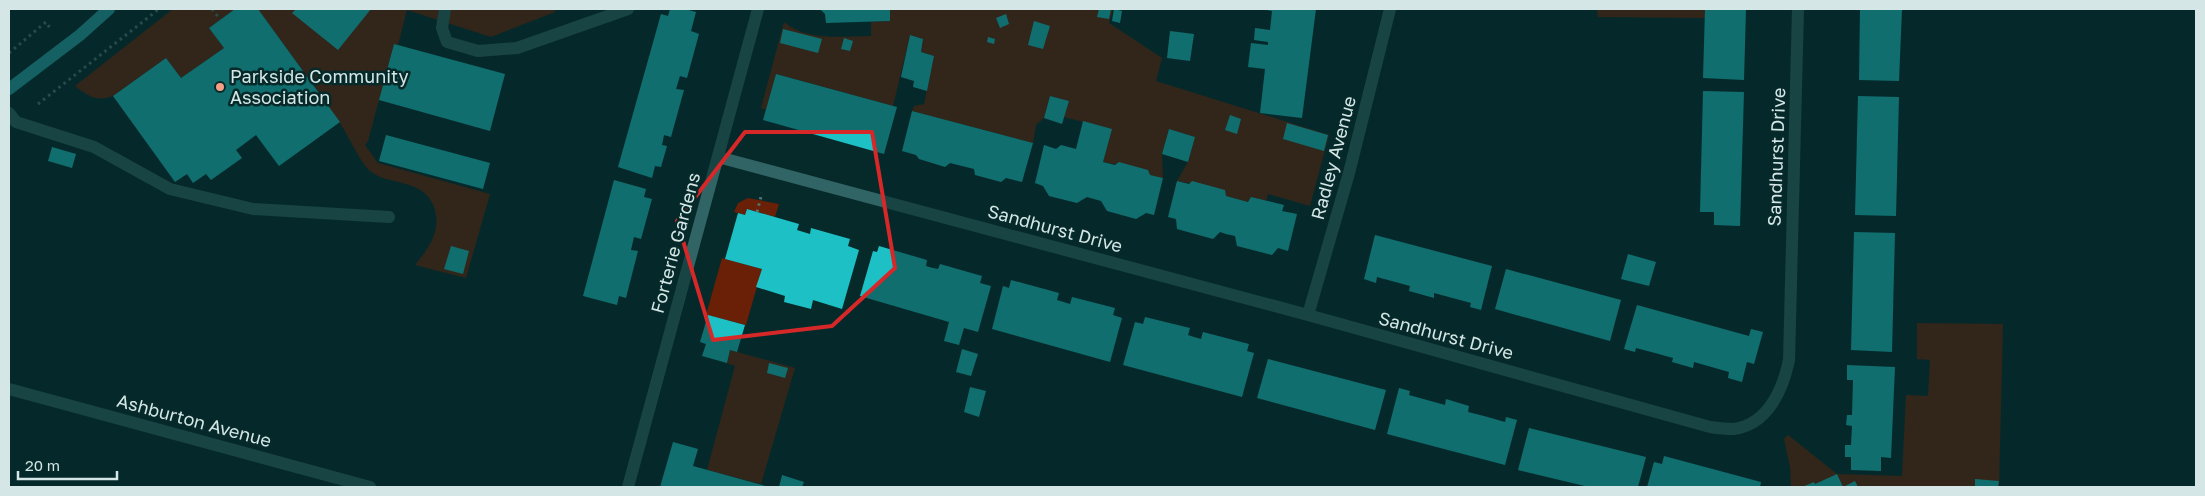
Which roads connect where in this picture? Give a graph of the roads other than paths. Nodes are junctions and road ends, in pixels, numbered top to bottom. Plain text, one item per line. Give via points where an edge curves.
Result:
1 (109, 9) edge
2 (445, 9) edge
3 (628, 9) edge
4 (758, 9) edge
5 (1390, 9) edge
6 (1798, 9) edge
7 (9, 89) edge
8 (12, 118) edge
9 (718, 157) junction
10 (389, 217) dead end
11 (1308, 315) junction
12 (9, 389) edge
13 (370, 487) edge
14 (628, 487) edge

1 - 7 main road
2 - 3 street via 442,28 447,42 478,51 517,48
4 - 9 street, Forterie Gardens
5 - 11 street, Radley Avenue
6 - 11 street, Sandhurst Drive via 1789,360 1778,395 1754,422 1734,428 1710,427
8 - 10 street via 94,147 170,190 253,209
9 - 11 street, Sandhurst Drive
9 - 14 street, Forterie Gardens
12 - 13 street, Ashburton Avenue

